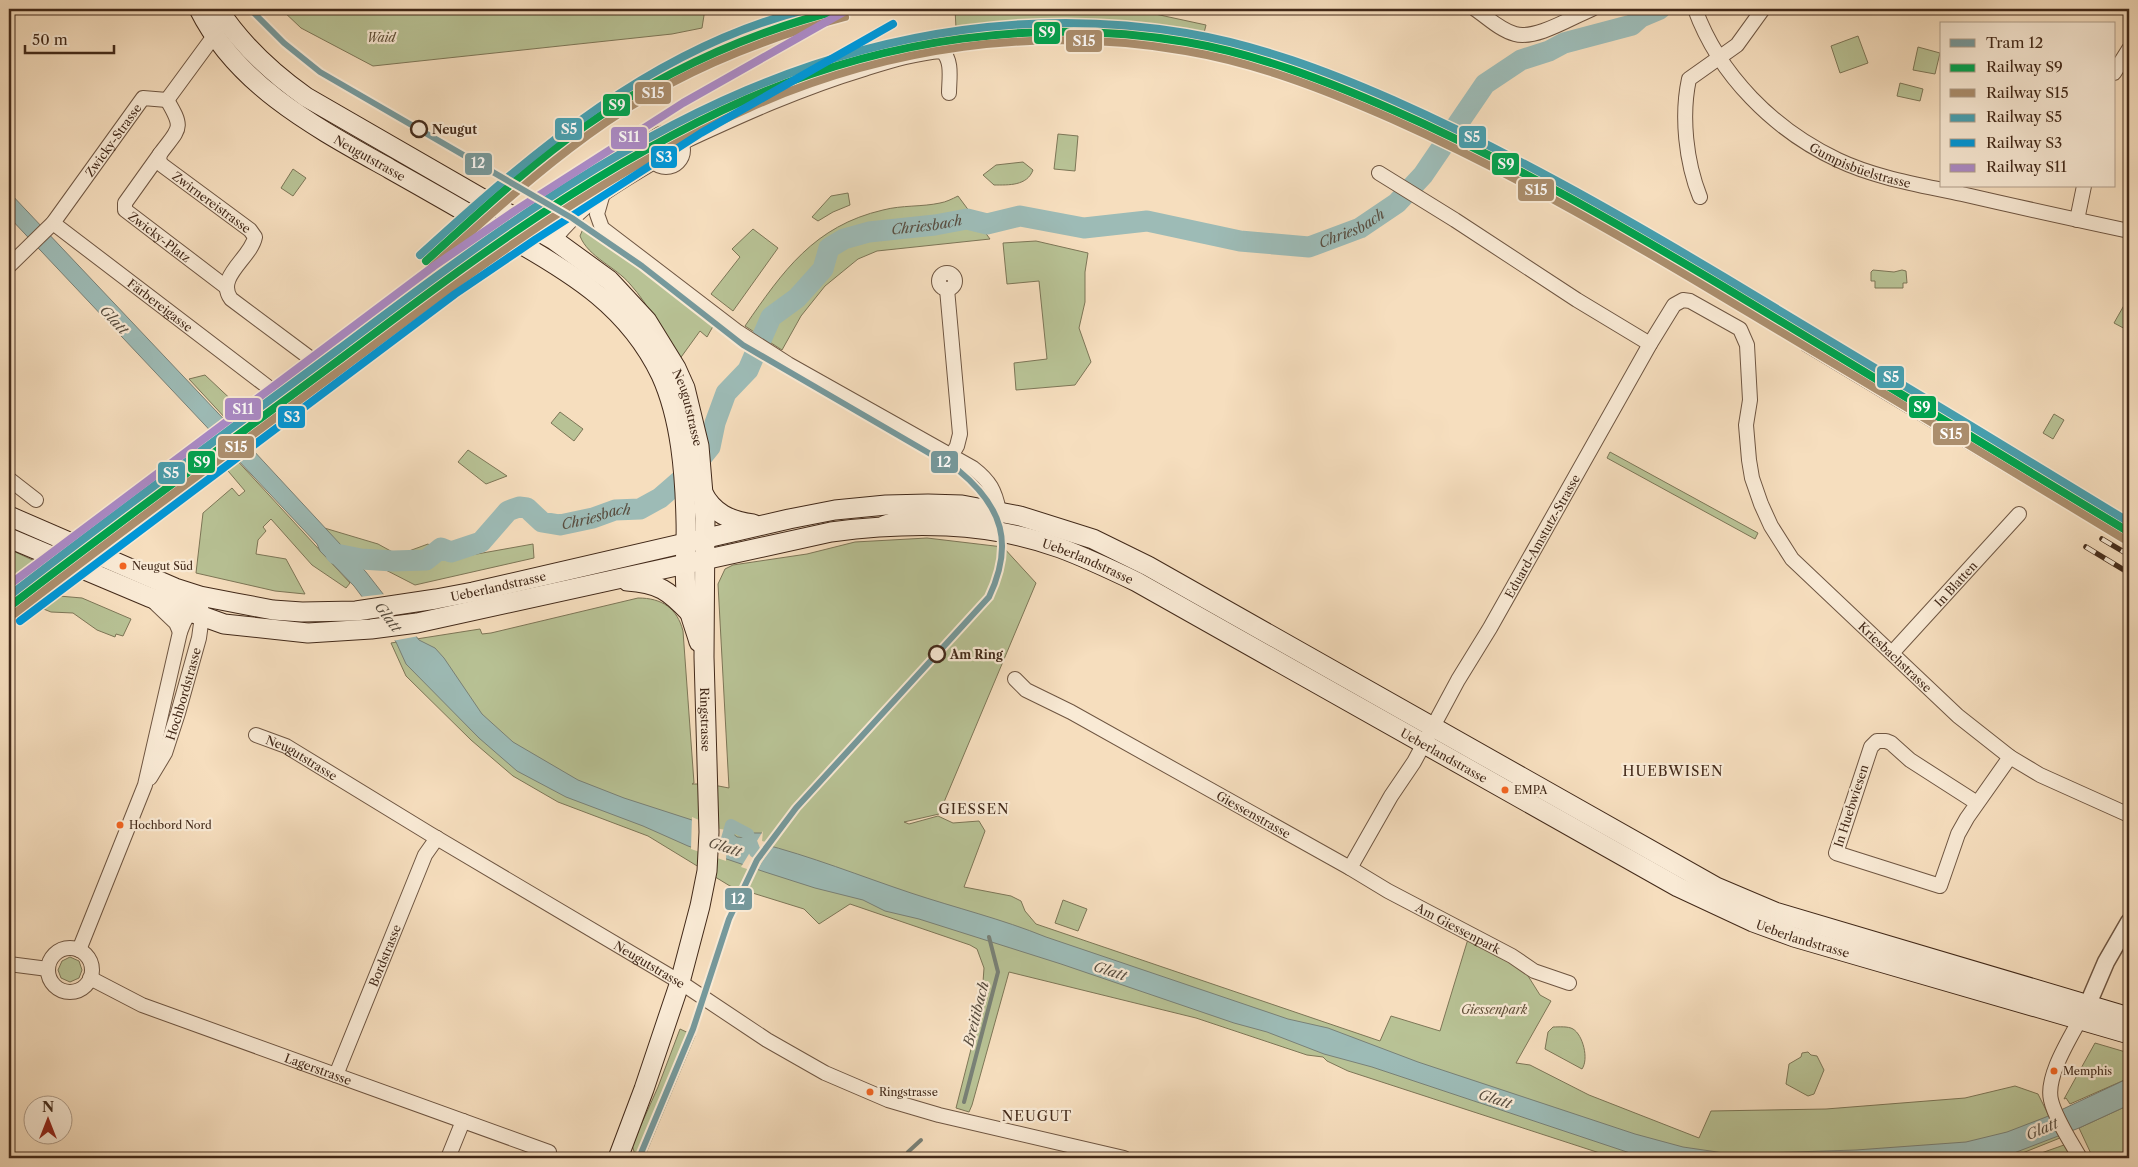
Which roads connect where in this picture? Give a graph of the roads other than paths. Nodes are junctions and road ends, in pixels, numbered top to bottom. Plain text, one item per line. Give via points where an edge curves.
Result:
1 (199, 9) edge
2 (218, 9) edge
3 (1475, 9) edge
4 (1592, 9) edge
5 (1763, 9) edge
6 (1696, 13) edge
7 (222, 31) junction
8 (2129, 49) edge
9 (1720, 58) junction
10 (2116, 70) edge
11 (949, 93) dead end
12 (167, 100) junction
13 (682, 143) junction
14 (160, 154) junction
15 (654, 162) junction
16 (1379, 173) dead end
17 (2084, 188) edge
18 (603, 193) junction
19 (1700, 197) dead end
20 (2077, 220) junction
21 (52, 224) junction
22 (2129, 231) edge
23 (554, 240) junction
24 (542, 256) junction
25 (9, 266) edge
26 (226, 286) junction
27 (947, 290) dead end
28 (1650, 344) junction
29 (330, 379) dead end
30 (268, 387) dead end
31 (1746, 425) joint
32 (951, 456) junction
33 (9, 479) edge
34 (704, 498) junction
35 (36, 500) dead end
36 (999, 511) junction
37 (2019, 514) dead end
38 (9, 516) edge
39 (764, 525) junction
40 (874, 526) junction
41 (9, 538) edge
42 (705, 538) junction
43 (686, 543) junction
44 (705, 559) junction
45 (686, 564) junction
46 (611, 580) junction
47 (200, 596) junction
48 (148, 597) junction
49 (690, 613) junction
50 (195, 614) junction
51 (224, 624) junction
52 (180, 632) junction
53 (198, 638) junction
54 (1892, 653) junction
55 (704, 658) junction
56 (1015, 679) dead end
57 (1432, 727) junction
58 (256, 736) dead end
59 (1423, 744) junction
60 (2010, 757) junction
61 (145, 785) junction
62 (1977, 803) junction
63 (2129, 816) edge
64 (437, 838) junction
65 (1350, 868) junction
66 (2129, 922) edge
67 (79, 950) junction
68 (9, 964) edge
69 (48, 969) junction
70 (90, 978) junction
71 (680, 982) junction
72 (1568, 983) dead end
73 (2084, 1012) junction
74 (2129, 1017) edge
75 (2129, 1034) edge
76 (336, 1075) junction
77 (463, 1121) junction
78 (549, 1152) dead end
79 (621, 1156) edge
80 (448, 1158) edge
81 (1124, 1158) edge
82 (2080, 1158) edge

1 - 7 main road, Neugutstrasse
2 - 7 main road, Neugutstrasse
3 - 4 street via 1507,30 1521,35 1537,33
5 - 9 street via 1737,45
6 - 9 street
7 - 12 street
7 - 23 main road, Neugutstrasse via 246,46 306,97
7 - 24 main road, Neugutstrasse via 249,77 297,114
8 - 10 street
9 - 19 street via 1689,79 1685,98 1690,165
9 - 20 street, Gumpisbüelstrasse via 1765,112 1799,138 1839,160 1886,176
11 - 13 street via 947,56 942,51 929,52 818,83
12 - 14 street via 179,120 179,126
12 - 21 street, Zwicky-Strasse via 143,98
13 - 15 street via 682,154 677,163 663,167
13 - 15 street via 669,134 659,135 650,147
14 - 26 street, Zwirnereistrasse via 162,164 254,234 253,244
14 - 26 street, Zwicky-Platz via 124,203 125,210
15 - 18 street
16 - 28 street
17 - 20 street
18 - 23 street via 568,222
18 - 32 street via 597,214 602,228 746,337
20 - 22 street, Gumpisbüelstrasse
21 - 25 street, Zwicky-Strasse
21 - 30 street, Färbereigasse
23 - 24 main road
23 - 34 main road, Neugutstrasse via 610,280 647,321 668,354 686,388 696,428
24 - 43 main road, Neugutstrasse via 600,295 620,314 661,375 676,423
26 - 29 street via 231,299 318,364
27 - 32 street via 960,434
28 - 31 street, Eduard-Amstutz-Strasse via 1674,305 1683,300 1740,329 1748,345 1750,400
28 - 57 street, Eduard-Amstutz-Strasse
31 - 54 street, Kriesbachstrasse via 1752,478 1774,533 1800,568
32 - 36 street via 981,474 996,492
33 - 35 street
34 - 39 main road via 725,517
34 - 42 main road, Neugutstrasse
36 - 39 main road, Ueberlandstrasse via 945,504 886,505 835,510
36 - 40 street, Ueberlandstrasse via 993,517 977,519 902,516
36 - 57 main road, Ueberlandstrasse via 1094,539 1148,566
37 - 54 street, In Blatten
38 - 47 main road, Ueberlandstrasse via 141,574
39 - 42 main road, Ueberlandstrasse
40 - 44 main road, Ueberlandstrasse via 803,537
40 - 59 main road, Ueberlandstrasse via 930,524 981,529 1037,541 1077,555 1137,582
41 - 48 main road, Ueberlandstrasse
42 - 43 main road, Ueberlandstrasse
42 - 44 main road, Ringstrasse
43 - 45 main road, Ringstrasse
43 - 47 main road, Ueberlandstrasse via 473,592 356,611 273,610
44 - 45 main road, Ueberlandstrasse
44 - 55 main road, Ringstrasse
45 - 46 main road, Ueberlandstrasse
45 - 49 main road, Ringstrasse
46 - 49 main road via 657,586
46 - 51 main road, Ueberlandstrasse via 417,623 371,629 308,633
47 - 50 street
48 - 50 main road, Ueberlandstrasse
48 - 52 street via 176,623
49 - 55 main road, Ringstrasse
50 - 51 main road, Ueberlandstrasse
50 - 52 street, Hochbordstrasse
50 - 53 street, Hochbordstrasse
51 - 53 street
52 - 61 street, Hochbordstrasse
53 - 61 street, Hochbordstrasse via 165,753
54 - 60 street, Kriesbachstrasse via 1958,716
55 - 71 main road, Ringstrasse via 709,832 707,871
56 - 65 street, Giessenstrasse via 1026,690
57 - 59 street
57 - 73 main road, Ueberlandstrasse via 1725,891 1775,912
58 - 64 street, Neugutstrasse via 286,746
59 - 65 street
59 - 73 main road, Ueberlandstrasse via 1678,887 1754,922 1856,956
60 - 62 street, In Huebwiesen
60 - 63 street, Kriesbachstrasse via 2040,775
61 - 67 street, Hochbordstrasse
62 - 62 street, In Huebwiesen via 1958,834 1940,886 1836,853 1871,747 1876,741 1891,743 1910,760
64 - 71 street, Neugutstrasse
64 - 76 street, Bordstrasse via 425,856
65 - 72 street, Am Giessenpark via 1534,971
66 - 73 street via 2106,962
67 - 69 street via 60,950 50,961
67 - 70 street via 91,965
68 - 69 street
69 - 70 street via 51,981 67,992 78,990
70 - 76 street, Lagerstrasse via 142,1005
71 - 79 main road, Ringstrasse
71 - 81 street, Neugutstrasse via 788,1053 888,1100 939,1116
73 - 74 main road, Ueberlandstrasse
73 - 75 main road, Ueberlandstrasse
73 - 82 street via 2052,1078 2050,1090 2053,1107
76 - 77 street, Lagerstrasse
77 - 78 street, Lagerstrasse
77 - 80 street

